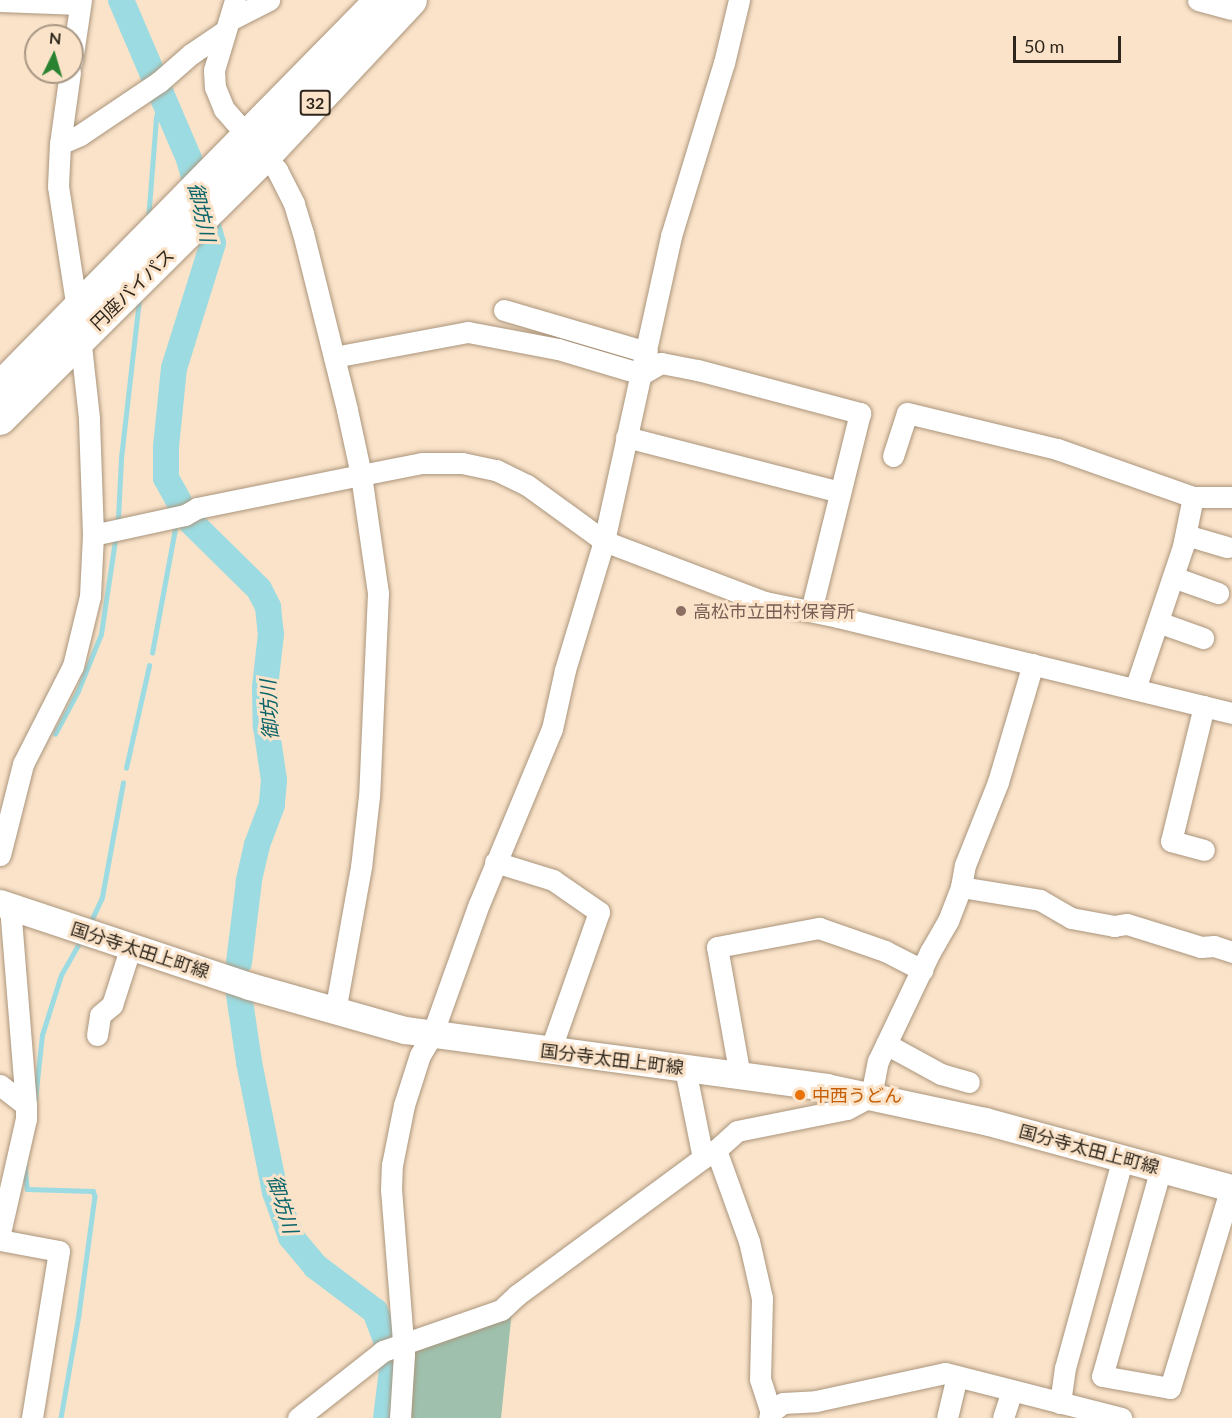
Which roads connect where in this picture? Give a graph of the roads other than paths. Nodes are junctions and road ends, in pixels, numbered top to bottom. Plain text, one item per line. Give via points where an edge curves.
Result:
1 (269, 0) edge
2 (381, 0) edge
3 (411, 0) edge
4 (739, 0) edge
5 (1198, 0) edge
6 (0, 1) edge
7 (80, 2) edge
8 (1232, 9) edge
9 (230, 17) edge
10 (77, 24) edge
11 (68, 84) edge
12 (60, 144) junction
13 (257, 146) junction
14 (187, 216) junction
15 (76, 302) junction
16 (504, 310) dead end
17 (80, 340) junction
18 (647, 352) junction
19 (334, 357) junction
20 (0, 371) edge
21 (642, 374) junction
22 (0, 388) edge
23 (0, 419) edge
24 (626, 437) junction
25 (893, 456) dead end
26 (361, 475) junction
27 (840, 492) junction
28 (1193, 497) junction
29 (1232, 497) edge
30 (93, 535) junction
31 (1186, 535) junction
32 (603, 541) junction
33 (1227, 548) dead end
34 (1173, 577) junction
35 (1218, 593) dead end
36 (811, 611) junction
37 (1158, 622) junction
38 (1203, 638) dead end
39 (1033, 664) junction
40 (1136, 689) junction
41 (1204, 706) junction
42 (1232, 713) edge
43 (1204, 849) dead end
44 (0, 855) edge
45 (495, 862) junction
46 (961, 887) junction
47 (5, 904) edge
48 (131, 946) junction
49 (1232, 952) edge
50 (922, 970) junction
51 (335, 1012) junction
52 (97, 1035) dead end
53 (432, 1035) junction
54 (886, 1044) junction
55 (550, 1051) junction
56 (685, 1068) junction
57 (740, 1076) junction
58 (969, 1082) dead end
59 (0, 1085) edge
60 (871, 1096) junction
61 (26, 1105) junction
62 (709, 1154) junction
63 (1123, 1158) junction
64 (1161, 1168) junction
65 (1232, 1187) edge
66 (4, 1204) edge
67 (0, 1233) edge
68 (0, 1240) edge
69 (392, 1347) junction
70 (957, 1376) junction
71 (1012, 1390) junction
72 (1060, 1402) junction
73 (770, 1415) edge
74 (1096, 1415) edge
75 (32, 1418) edge
76 (298, 1418) edge
77 (400, 1418) edge
78 (947, 1418) edge
79 (1003, 1418) edge
80 (1121, 1418) edge

1 - 9 street
2 - 13 highway, 円座バイパス / 32
3 - 13 highway, 円座バイパス / 32
4 - 18 street via 724,63 671,236
5 - 8 street
6 - 7 street
7 - 10 street
9 - 12 street via 159,82
9 - 13 street via 214,70 215,87 224,109
11 - 12 street
12 - 15 street via 58,186
13 - 14 highway, 円座バイパス / 32
13 - 19 street via 277,170 298,218
14 - 15 highway, 円座バイパス / 32
14 - 17 highway, 円座バイパス / 32
15 - 17 street
15 - 20 street
15 - 22 highway, 円座バイパス / 32
16 - 18 street
17 - 23 highway, 円座バイパス / 32
17 - 30 street via 89,418
18 - 21 street
19 - 21 street via 468,332 558,349
19 - 26 street
21 - 24 street
21 - 27 street via 662,363 860,413
24 - 27 street
24 - 32 street
25 - 28 street via 907,413 1057,449
26 - 30 street via 197,508 185,515
26 - 32 street via 422,463 462,463 496,470 527,484
26 - 51 street via 378,593 369,796 361,867
27 - 36 street
28 - 29 street
28 - 31 street
30 - 44 street via 90,596 73,666 23,764
31 - 33 street
31 - 34 street
32 - 36 street via 765,602
32 - 45 street via 552,729
34 - 35 street
34 - 37 street
36 - 39 street
37 - 38 street
37 - 40 street
39 - 40 street
39 - 46 street
40 - 41 street
41 - 42 street
41 - 43 street via 1171,841
45 - 53 street
45 - 55 street via 553,880 598,912
46 - 49 street via 1040,900 1071,918 1114,926 1127,924 1201,947 1214,946
46 - 50 street
47 - 48 main road, 国分寺太田上町線
47 - 61 street
48 - 51 main road, 国分寺太田上町線
48 - 52 street via 112,1005 100,1014
50 - 54 street
50 - 57 street via 885,951 819,928 717,947
51 - 53 main road, 国分寺太田上町線
53 - 55 main road, 国分寺太田上町線
53 - 69 street via 411,1079 392,1165
54 - 58 street via 941,1074
54 - 60 street
55 - 56 main road, 国分寺太田上町線
56 - 57 main road, 国分寺太田上町線
56 - 62 street
57 - 60 main road, 国分寺太田上町線
59 - 61 street
60 - 62 street via 847,1109 737,1131
60 - 63 main road, 国分寺太田上町線 via 985,1120
61 - 66 street
62 - 69 street via 501,1310
62 - 73 street via 749,1241 762,1298 760,1379
63 - 64 main road, 国分寺太田上町線
63 - 72 street via 1065,1368
64 - 65 main road, 国分寺太田上町線
64 - 65 street via 1102,1376 1170,1388
66 - 67 street
68 - 75 street via 59,1251
69 - 76 street
69 - 77 street via 404,1386
70 - 71 street
70 - 73 street via 928,1375 816,1401 783,1403
70 - 78 street
71 - 72 street
71 - 79 street
72 - 74 street
74 - 80 street

